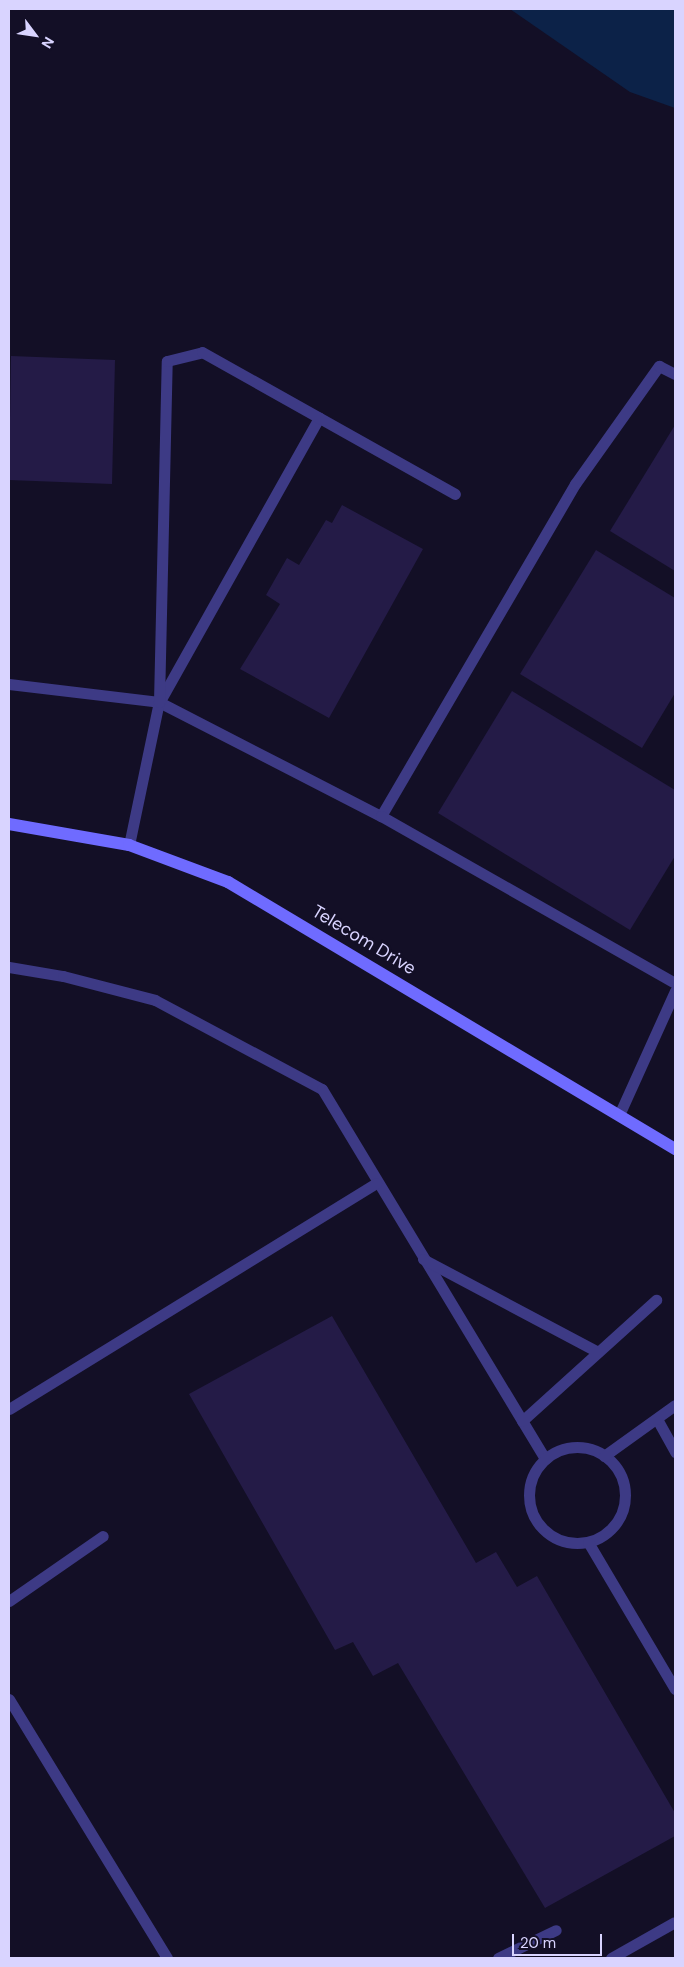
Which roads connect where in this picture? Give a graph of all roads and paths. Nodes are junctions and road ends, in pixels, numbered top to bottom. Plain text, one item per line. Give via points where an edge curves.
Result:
1 (675, 374) edge
2 (319, 418) junction
3 (455, 494) dead end
4 (9, 684) edge
5 (159, 702) junction
6 (381, 816) junction
7 (9, 824) edge
8 (130, 845) junction
9 (9, 967) edge
10 (675, 983) edge
11 (675, 991) edge
12 (619, 1114) junction
13 (675, 1149) edge
14 (376, 1183) junction
15 (422, 1259) junction
16 (656, 1300) dead end
17 (598, 1352) junction
18 (675, 1405) edge
19 (9, 1409) edge
20 (657, 1419) junction
21 (522, 1420) junction
22 (675, 1452) edge
23 (604, 1456) junction
24 (545, 1459) junction
25 (103, 1536) dead end
26 (588, 1542) junction
27 (9, 1600) edge
28 (675, 1689) edge
29 (9, 1700) edge
30 (675, 1922) edge
31 (556, 1930) dead end
32 (167, 1958) edge
33 (498, 1958) edge
34 (611, 1958) edge

1 - 6 lane via 659,366 575,484
2 - 3 lane
2 - 5 lane
2 - 5 lane via 202,352 167,361
4 - 5 lane
5 - 6 lane
5 - 8 lane
6 - 10 lane
7 - 8 street, Telecom Drive
8 - 12 street, Telecom Drive via 228,882
9 - 14 lane via 64,976 154,1000 322,1089
11 - 12 lane
12 - 13 street, Telecom Drive
14 - 15 lane
14 - 19 lane
15 - 17 lane
15 - 21 lane
16 - 17 lane
17 - 21 lane
18 - 20 lane
20 - 22 lane
20 - 23 lane
21 - 24 lane
23 - 24 lane via 574,1447
23 - 26 lane via 619,1473 625,1496 614,1526
24 - 26 lane via 530,1487 534,1517 556,1539
25 - 27 lane
26 - 28 lane
29 - 32 lane
30 - 34 lane
31 - 33 lane

